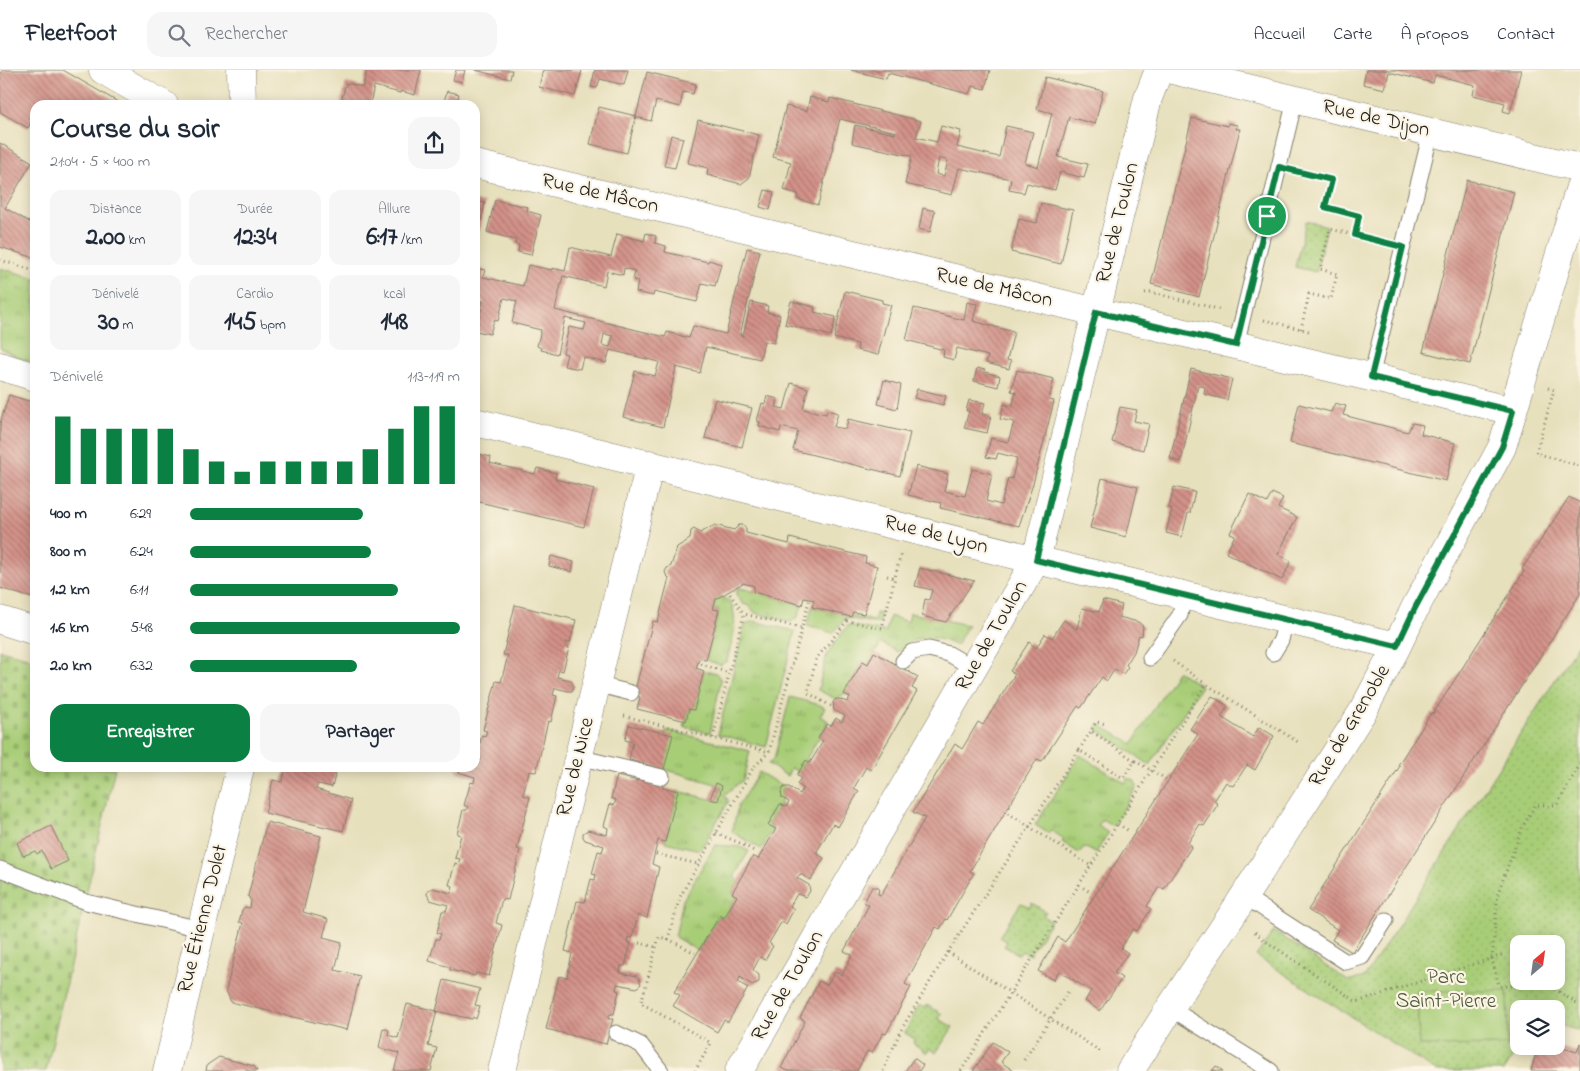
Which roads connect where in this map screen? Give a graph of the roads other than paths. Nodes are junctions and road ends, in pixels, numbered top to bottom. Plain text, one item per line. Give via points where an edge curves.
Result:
1 (103, 70) edge
2 (241, 70) edge
3 (1159, 70) edge
4 (1172, 70) edge
5 (155, 100) edge
6 (242, 100) edge
7 (1295, 100) junction
8 (1432, 132) junction
9 (480, 165) edge
10 (1580, 168) edge
11 (1580, 187) edge
12 (1096, 312) junction
13 (1236, 345) junction
14 (0, 366) edge
15 (30, 375) edge
16 (1371, 377) junction
17 (1513, 411) junction
18 (480, 423) edge
19 (650, 464) junction
20 (1036, 560) junction
21 (1184, 595) junction
22 (1286, 619) junction
23 (0, 620) edge
24 (30, 629) edge
25 (1397, 646) junction
26 (1273, 653) dead end
27 (1150, 658) dead end
28 (903, 661) dead end
29 (973, 668) junction
30 (596, 684) junction
31 (631, 694) dead end
32 (578, 757) junction
33 (239, 772) edge
34 (662, 777) dead end
35 (0, 869) edge
36 (1244, 896) junction
37 (1386, 920) dead end
38 (200, 929) junction
39 (1170, 1008) junction
40 (616, 1033) dead end
41 (167, 1071) edge
42 (502, 1071) edge
43 (661, 1071) edge
44 (739, 1071) edge
45 (1130, 1071) edge
46 (1270, 1071) edge

1 - 5 street
2 - 6 street
3 - 12 street, Rue de Toulon via 1148,98
4 - 7 street, Rue de Dijon
7 - 8 street, Rue de Dijon
7 - 13 lane
8 - 10 street, Rue de Dijon
8 - 16 lane
9 - 12 street, Rue de Mâcon
11 - 17 street, Rue de Grenoble
12 - 13 street, Rue de Mâcon
12 - 20 street, Rue de Toulon
13 - 16 street, Rue de Mâcon
14 - 15 street
16 - 17 street, Rue de Mâcon
17 - 25 street, Rue de Grenoble via 1502,447
18 - 19 street, Rue de Lyon
19 - 20 street, Rue de Lyon
19 - 30 street, Rue de Nice
20 - 21 street, Rue de Lyon
20 - 29 street, Rue de Toulon
21 - 22 street, Rue de Lyon
21 - 27 lane via 1180,615
22 - 25 street, Rue de Lyon
22 - 26 lane via 1281,640
23 - 24 street
25 - 36 street, Rue de Grenoble via 1363,711
28 - 29 lane via 912,652 930,649 949,654
29 - 44 street, Rue de Toulon
30 - 31 lane
30 - 32 street, Rue de Nice
32 - 34 lane
32 - 42 street, Rue de Nice
33 - 38 street, Rue Étienne Dolet
35 - 38 lane via 86,902
36 - 37 lane via 1346,962 1362,957
36 - 39 street, Rue de Grenoble
38 - 41 street, Rue Étienne Dolet
39 - 45 street, Rue de Grenoble
39 - 46 lane
40 - 43 lane via 641,1045

